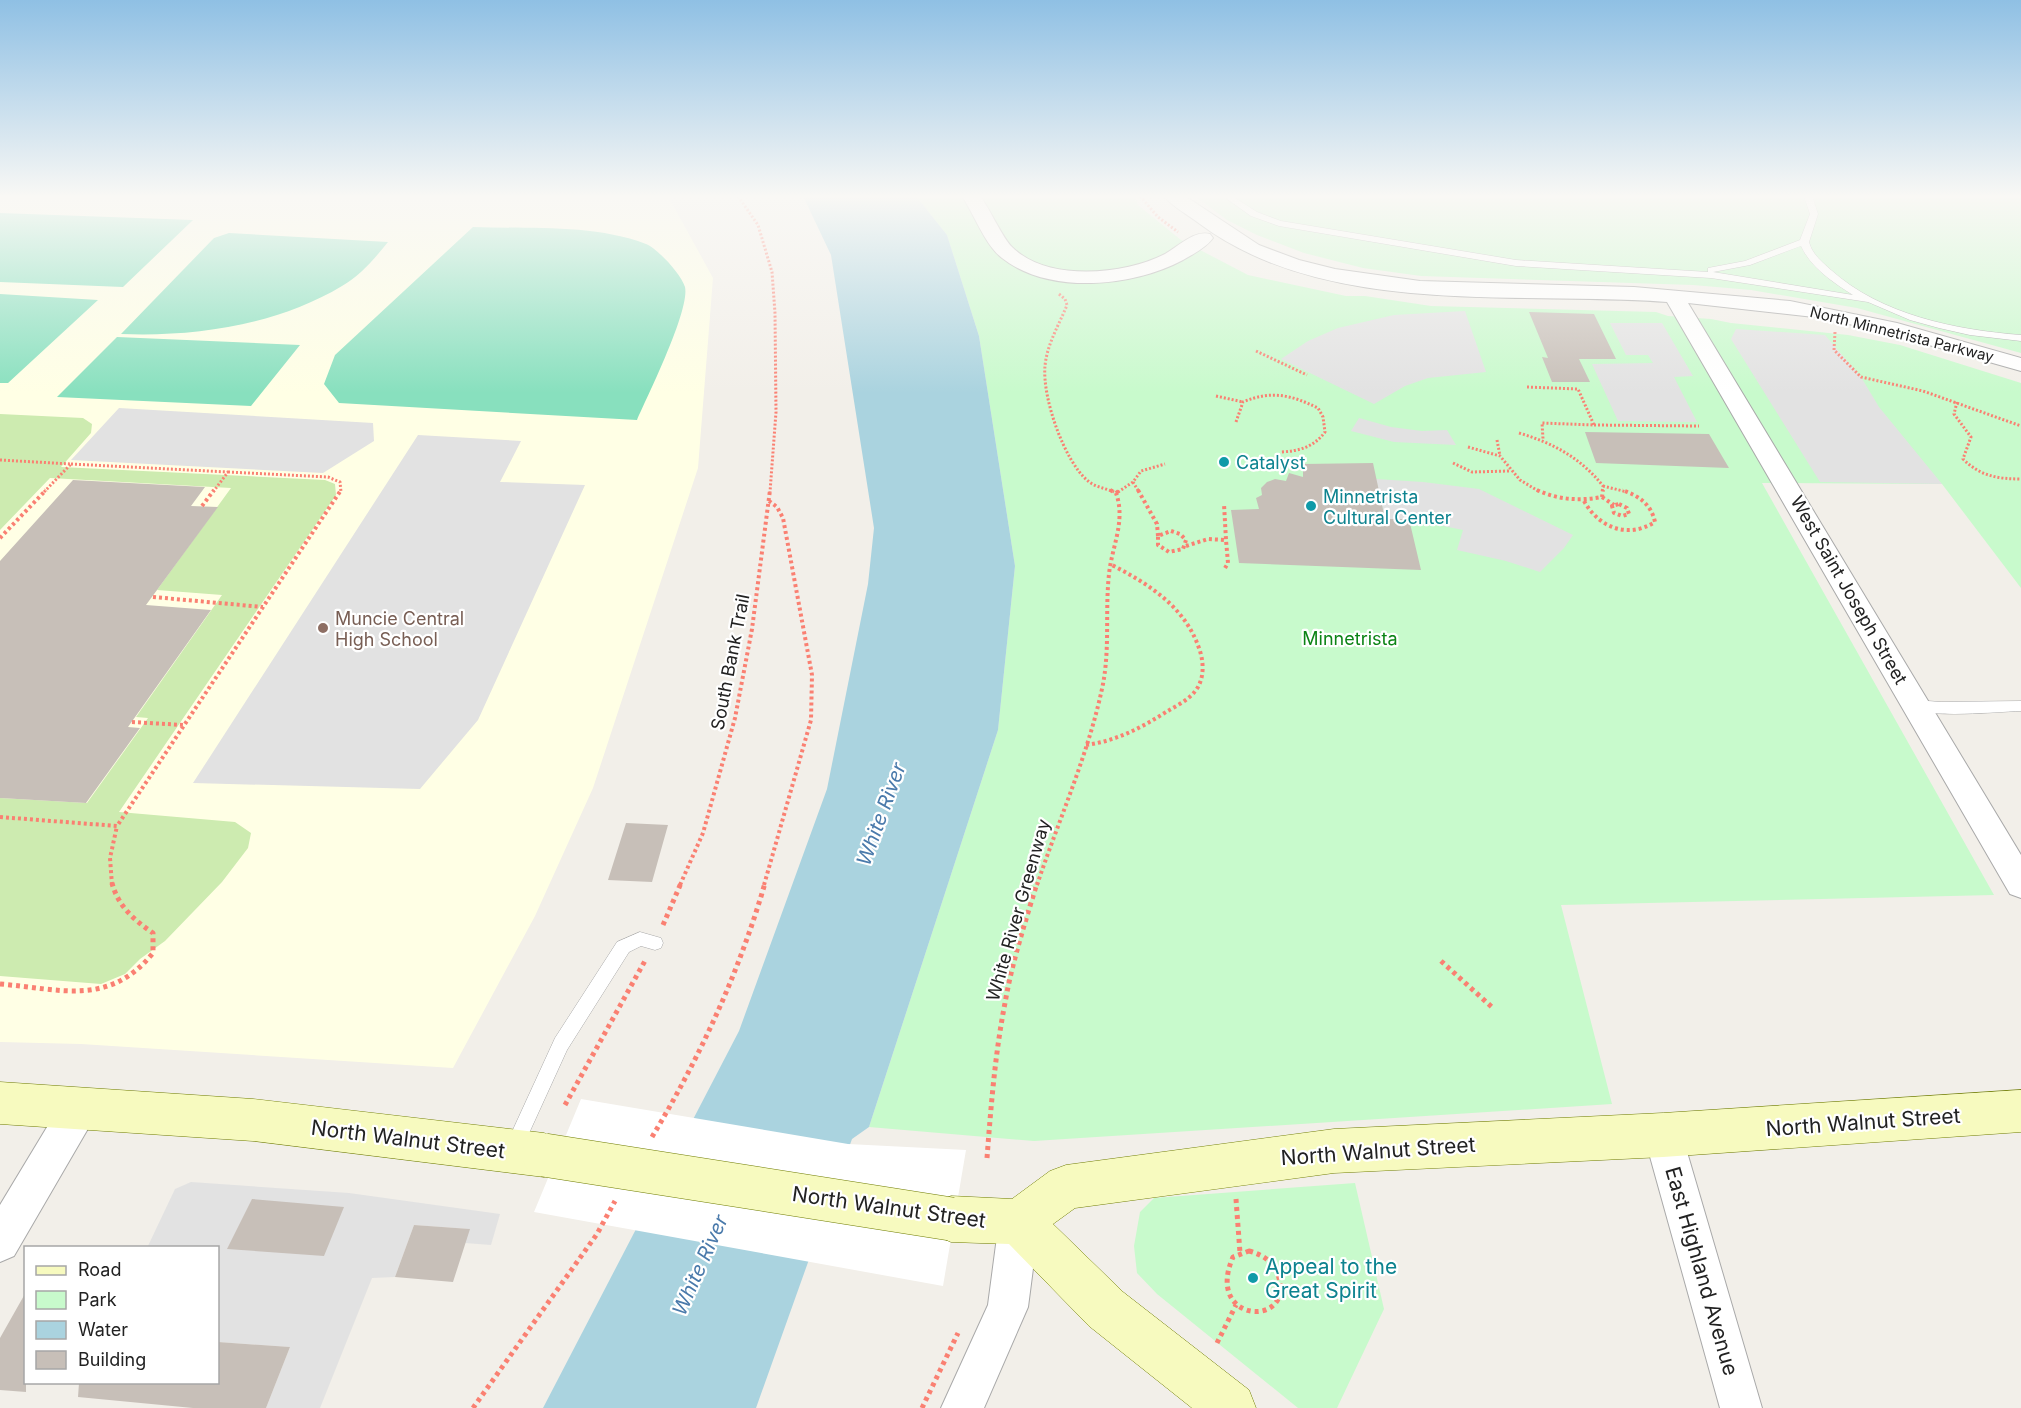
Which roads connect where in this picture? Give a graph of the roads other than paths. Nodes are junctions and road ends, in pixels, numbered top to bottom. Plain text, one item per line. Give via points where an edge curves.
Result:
1 (1022, 262) edge
2 (1163, 262) edge
3 (1258, 262) edge
4 (1294, 262) edge
5 (1514, 262) edge
6 (1751, 262) edge
7 (1817, 262) edge
8 (1685, 273) junction
9 (1676, 298) junction
10 (1866, 300) junction
11 (2021, 338) edge
12 (2021, 365) edge
13 (1916, 705) junction
14 (2021, 706) edge
15 (2021, 884) edge
16 (655, 942) road end
17 (0, 1103) edge
18 (80, 1107) junction
19 (2021, 1111) edge
20 (1663, 1135) junction
21 (528, 1153) junction
22 (1019, 1222) junction
23 (0, 1242) edge
24 (962, 1408) edge
25 (1231, 1408) edge
26 (1741, 1408) edge

1 - 2 street via 1063,276 1090,278 1117,277
3 - 9 street, North Minnetrista Parkway via 1312,281 1401,296 1627,304
4 - 9 street, North Minnetrista Parkway via 1328,273 1419,286 1622,292
5 - 8 lane
6 - 8 lane
7 - 10 lane
8 - 10 lane
9 - 12 street, North Minnetrista Parkway via 1821,312
9 - 13 street, West Saint Joseph Street
10 - 11 lane via 1962,330
13 - 14 lane
13 - 15 street, West Saint Joseph Street
16 - 21 lane via 640,939 623,947 561,1044
17 - 18 main road, North Walnut Street
18 - 21 main road, North Walnut Street via 253,1120
18 - 23 street
19 - 20 main road, North Walnut Street
20 - 22 main road, North Walnut Street via 1334,1151 1132,1176 1066,1186
20 - 26 street, East Highland Avenue
21 - 22 main road, North Walnut Street, bridge via 951,1219
22 - 24 street via 1008,1307
22 - 25 main road via 1106,1309

